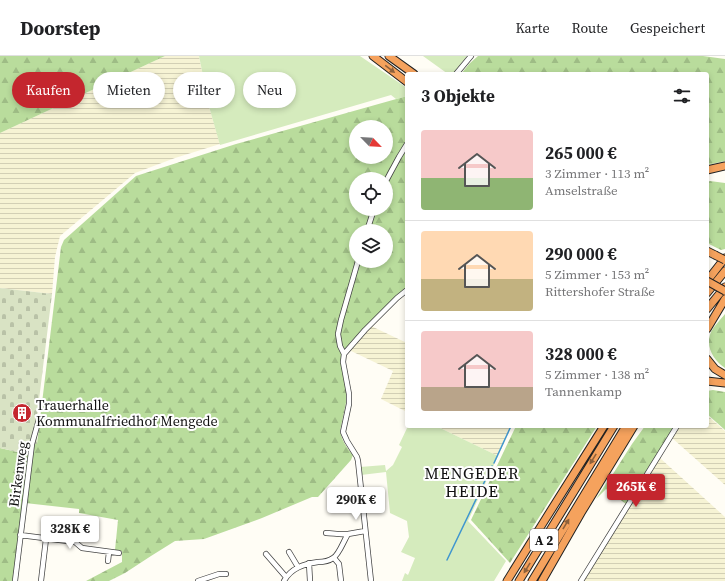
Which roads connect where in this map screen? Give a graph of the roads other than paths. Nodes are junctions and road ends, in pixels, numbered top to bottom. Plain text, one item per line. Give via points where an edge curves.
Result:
1 (373, 56) edge
2 (389, 56) edge
3 (471, 56) edge
4 (411, 72) edge
5 (458, 72) edge
6 (405, 80) edge
7 (405, 147) edge
8 (725, 166) edge
9 (709, 170) edge
10 (391, 172) edge
11 (709, 252) edge
12 (725, 259) edge
13 (356, 268) edge
14 (725, 271) edge
15 (709, 279) edge
16 (709, 282) edge
17 (725, 287) edge
18 (709, 291) edge
19 (725, 291) edge
20 (405, 292) edge
21 (725, 299) edge
22 (709, 307) edge
23 (709, 319) edge
24 (709, 326) edge
25 (344, 354) junction
26 (709, 362) edge
27 (725, 375) edge
28 (709, 381) edge
29 (725, 383) edge
30 (39, 419) dead end
31 (602, 428) edge
32 (613, 428) edge
33 (625, 428) edge
34 (633, 428) edge
35 (676, 428) edge
36 (365, 531) junction
37 (326, 533) dead end
38 (348, 534) junction
39 (20, 535) junction
40 (46, 539) junction
41 (109, 552) junction
42 (289, 552) dead end
43 (119, 553) dead end
44 (266, 554) dead end
45 (334, 558) junction
46 (108, 561) dead end
47 (309, 563) junction
48 (298, 567) junction
49 (226, 574) dead end
50 (285, 579) edge
51 (14, 581) edge
52 (41, 581) edge
53 (198, 581) edge
54 (310, 581) edge
55 (341, 581) edge
56 (371, 581) edge
57 (507, 581) edge
58 (519, 581) edge
59 (532, 581) edge
60 (542, 581) edge
61 (581, 581) edge

1 -> 6 highway
2 - 4 highway
3 - 5 street
7 - 10 street
8 - 9 highway
11 - 12 highway, bridge
12 - 15 highway
13 - 25 street via 338,334
14 - 18 highway
16 - 19 highway, bridge
17 - 22 highway
20 - 25 street
21 - 23 highway
21 - 24 highway
25 - 36 street via 349,404 343,432 358,461
26 - 27 highway
28 - 29 highway
30 - 39 street, Birkenweg via 32,444
31 - 57 highway
32 -> 58 highway, A 2
59 -> 33 highway, A 2
34 - 60 highway
35 - 61 street
36 - 38 street
36 - 56 street
37 - 38 street
38 - 45 street
39 - 40 street
39 - 51 street, Birkenweg
40 - 41 street via 74,542 82,548
40 - 52 street
41 - 43 street
41 - 46 street
42 - 48 street
44 - 50 street
45 - 47 street
45 - 55 street via 339,564
47 - 48 street
47 - 54 street
48 - 50 street
49 - 53 street

